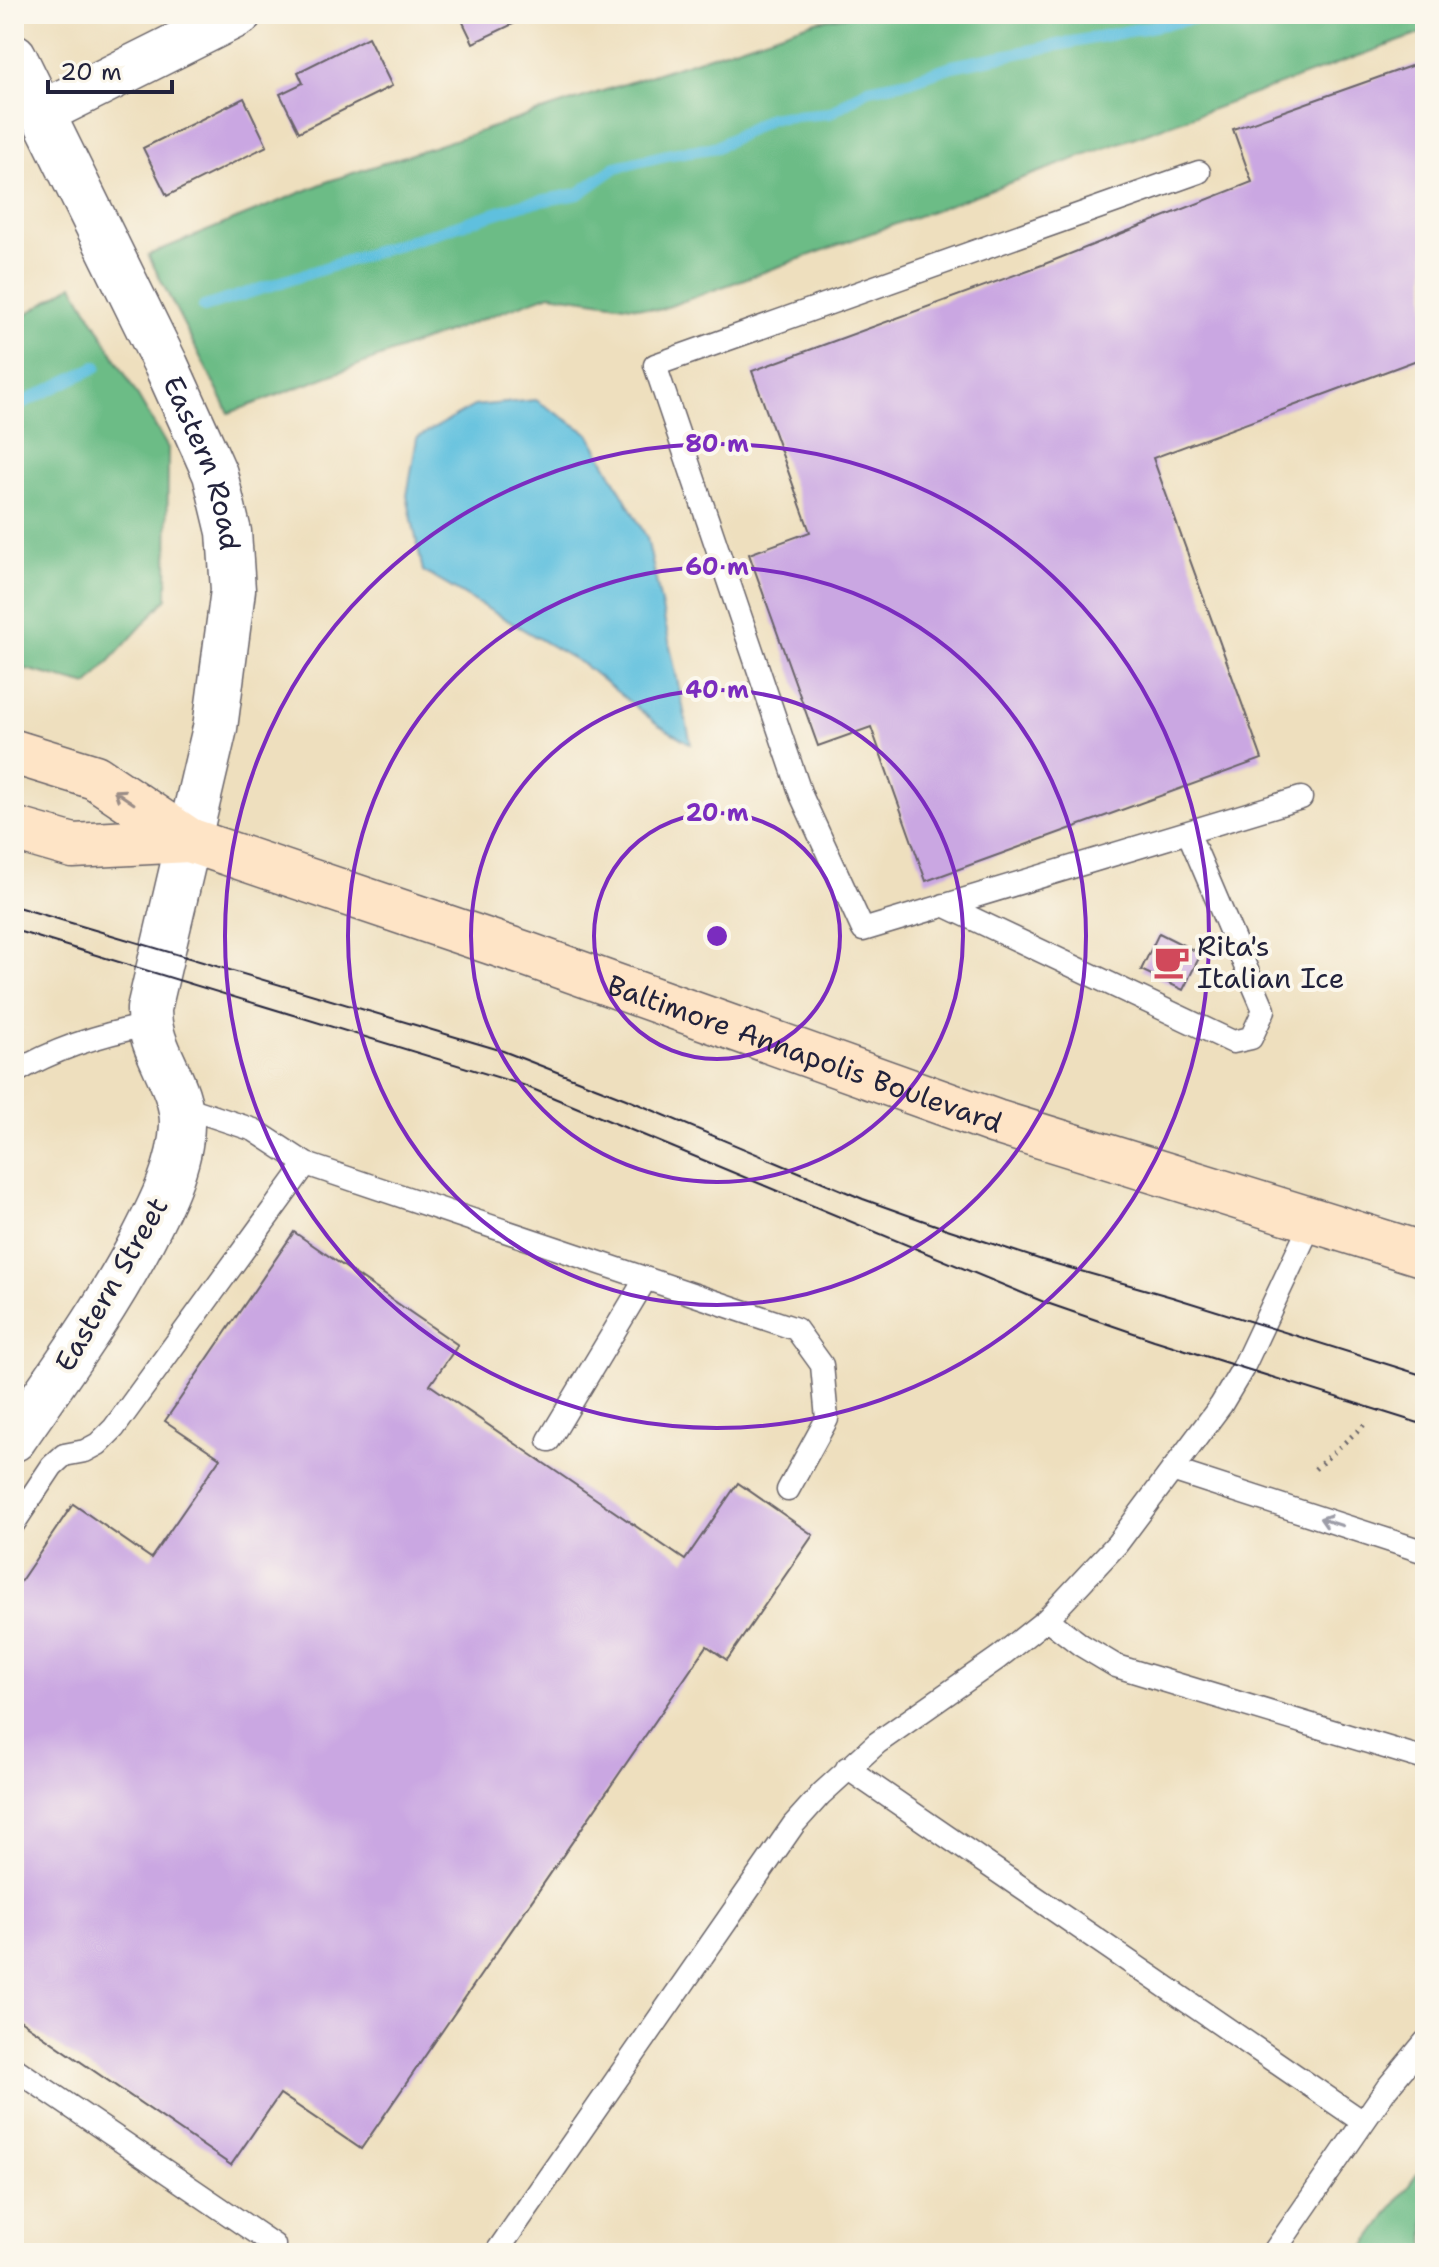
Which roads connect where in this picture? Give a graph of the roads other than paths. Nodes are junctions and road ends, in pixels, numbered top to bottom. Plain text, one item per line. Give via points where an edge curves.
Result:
1 (239, 14) edge
2 (14, 56) edge
3 (43, 112) junction
4 (1199, 172) dead end
5 (14, 752) edge
6 (1301, 798) dead end
7 (14, 829) edge
8 (1188, 832) junction
9 (189, 840) junction
10 (944, 905) junction
11 (149, 1025) junction
12 (14, 1073) edge
13 (182, 1106) junction
14 (306, 1164) junction
15 (1312, 1221) junction
16 (1425, 1255) edge
17 (645, 1280) junction
18 (14, 1439) edge
19 (549, 1440) dead end
20 (1172, 1470) junction
21 (788, 1490) dead end
22 (14, 1523) edge
23 (1425, 1552) edge
24 (1047, 1619) junction
25 (1425, 1759) edge
26 (847, 1768) junction
27 (1425, 2042) edge
28 (14, 2068) edge
29 (1363, 2122) junction
30 (274, 2245) dead end
31 (496, 2253) edge
32 (1273, 2253) edge

1 - 3 street
2 - 3 street
3 - 9 street, Eastern Road via 166,365 224,504 233,590 215,728
4 - 10 lane via 655,365 801,795 863,930
9 -> 5 main road, Baltimore Annapolis Boulevard via 95,777
6 - 8 lane
7 - 9 main road, Baltimore Annapolis Boulevard via 73,846
8 - 10 lane
8 - 10 lane via 1264,1010 1251,1038 1233,1042
9 - 11 street, Eastern Street
9 - 15 main road, Baltimore Annapolis Boulevard via 996,1122
11 - 12 lane via 83,1040
11 - 13 street, Eastern Street
13 - 14 lane via 254,1130
13 - 18 street, Eastern Street via 179,1155 153,1220 97,1319
14 - 17 lane
14 - 22 lane via 114,1428 98,1444 64,1455 52,1466
15 - 16 main road, Baltimore Annapolis Boulevard
15 - 20 lane via 1243,1368
17 - 19 lane
17 - 21 lane via 796,1329 822,1365 827,1419
23 -> 20 lane
20 - 24 lane via 1117,1544
24 - 25 lane via 1116,1666
24 - 26 lane
26 - 29 lane
26 - 31 lane via 772,1855
27 - 29 lane
28 - 30 lane
29 - 32 lane

